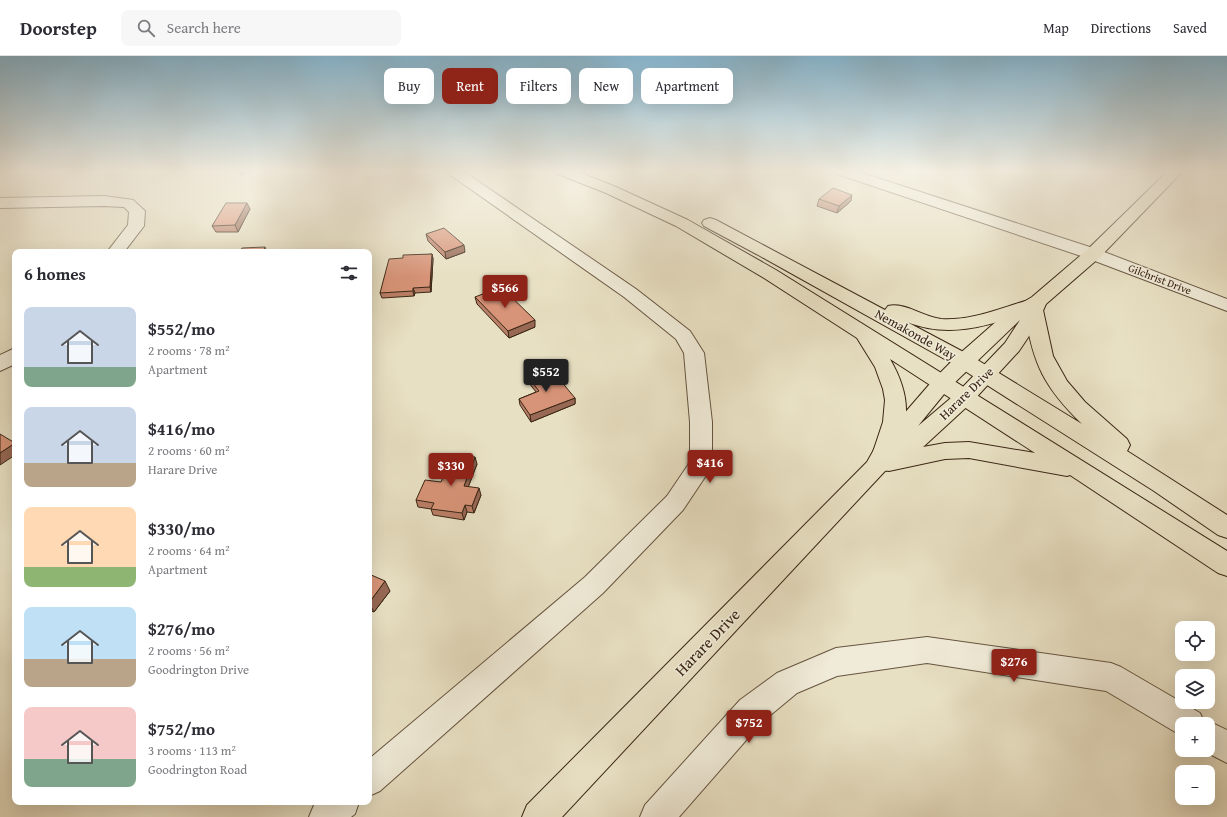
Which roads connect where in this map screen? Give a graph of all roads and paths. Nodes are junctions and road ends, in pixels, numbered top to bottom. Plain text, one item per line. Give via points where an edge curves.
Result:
1 (132, 207) edge
2 (505, 207) edge
3 (647, 207) edge
4 (674, 207) edge
5 (950, 207) edge
6 (1141, 207) edge
7 (117, 249) edge
8 (1094, 254) junction
9 (826, 285) junction
10 (1227, 305) edge
11 (1034, 306) junction
12 (863, 332) junction
13 (12, 357) edge
14 (964, 361) junction
15 (0, 364) edge
16 (986, 374) junction
17 (942, 383) junction
18 (965, 397) junction
19 (883, 461) junction
20 (1080, 470) junction
21 (1162, 484) junction
22 (1227, 528) edge
23 (1227, 565) edge
24 (1176, 717) edge
25 (1215, 740) edge
26 (1227, 747) edge
27 (372, 777) edge
28 (340, 805) edge
29 (326, 817) edge
30 (539, 817) edge
31 (657, 817) edge

1 - 7 street via 138,211 136,226
2 - 27 street via 630,293 683,335 694,353 699,389 701,461 675,503 594,585
3 - 12 main road, Nemakonde Way via 682,223 770,274
4 - 9 main road, Nemakonde Way
5 - 8 street, Gilchrist Drive
6 - 8 main road, Harare Drive
8 - 10 street, Gilchrist Drive
8 - 11 main road, Harare Drive
9 - 11 main road via 929,323 948,325 984,321
9 - 14 main road, Nemakonde Way
11 - 14 main road, Harare Drive via 1014,316
11 - 16 main road, Harare Drive via 1019,339
11 - 21 main road via 1045,361 1052,375 1068,397
12 - 17 main road, Nemakonde Way
12 - 19 main road via 878,353 896,401 894,421
13 - 15 street
14 - 16 main road, Nemakonde Way
14 - 17 main road, Harare Drive
16 - 18 main road, Harare Drive
16 - 21 main road, Nemakonde Way
17 - 18 main road, Nemakonde Way
17 - 19 main road, Harare Drive
18 - 19 main road, Harare Drive
18 - 20 main road
19 - 20 main road via 945,451 969,450
19 - 30 main road, Harare Drive
20 - 23 main road
21 - 22 main road, Nemakonde Way
24 - 31 street via 1111,678 928,650 836,662 787,683 751,711
25 - 26 street
28 - 29 street

